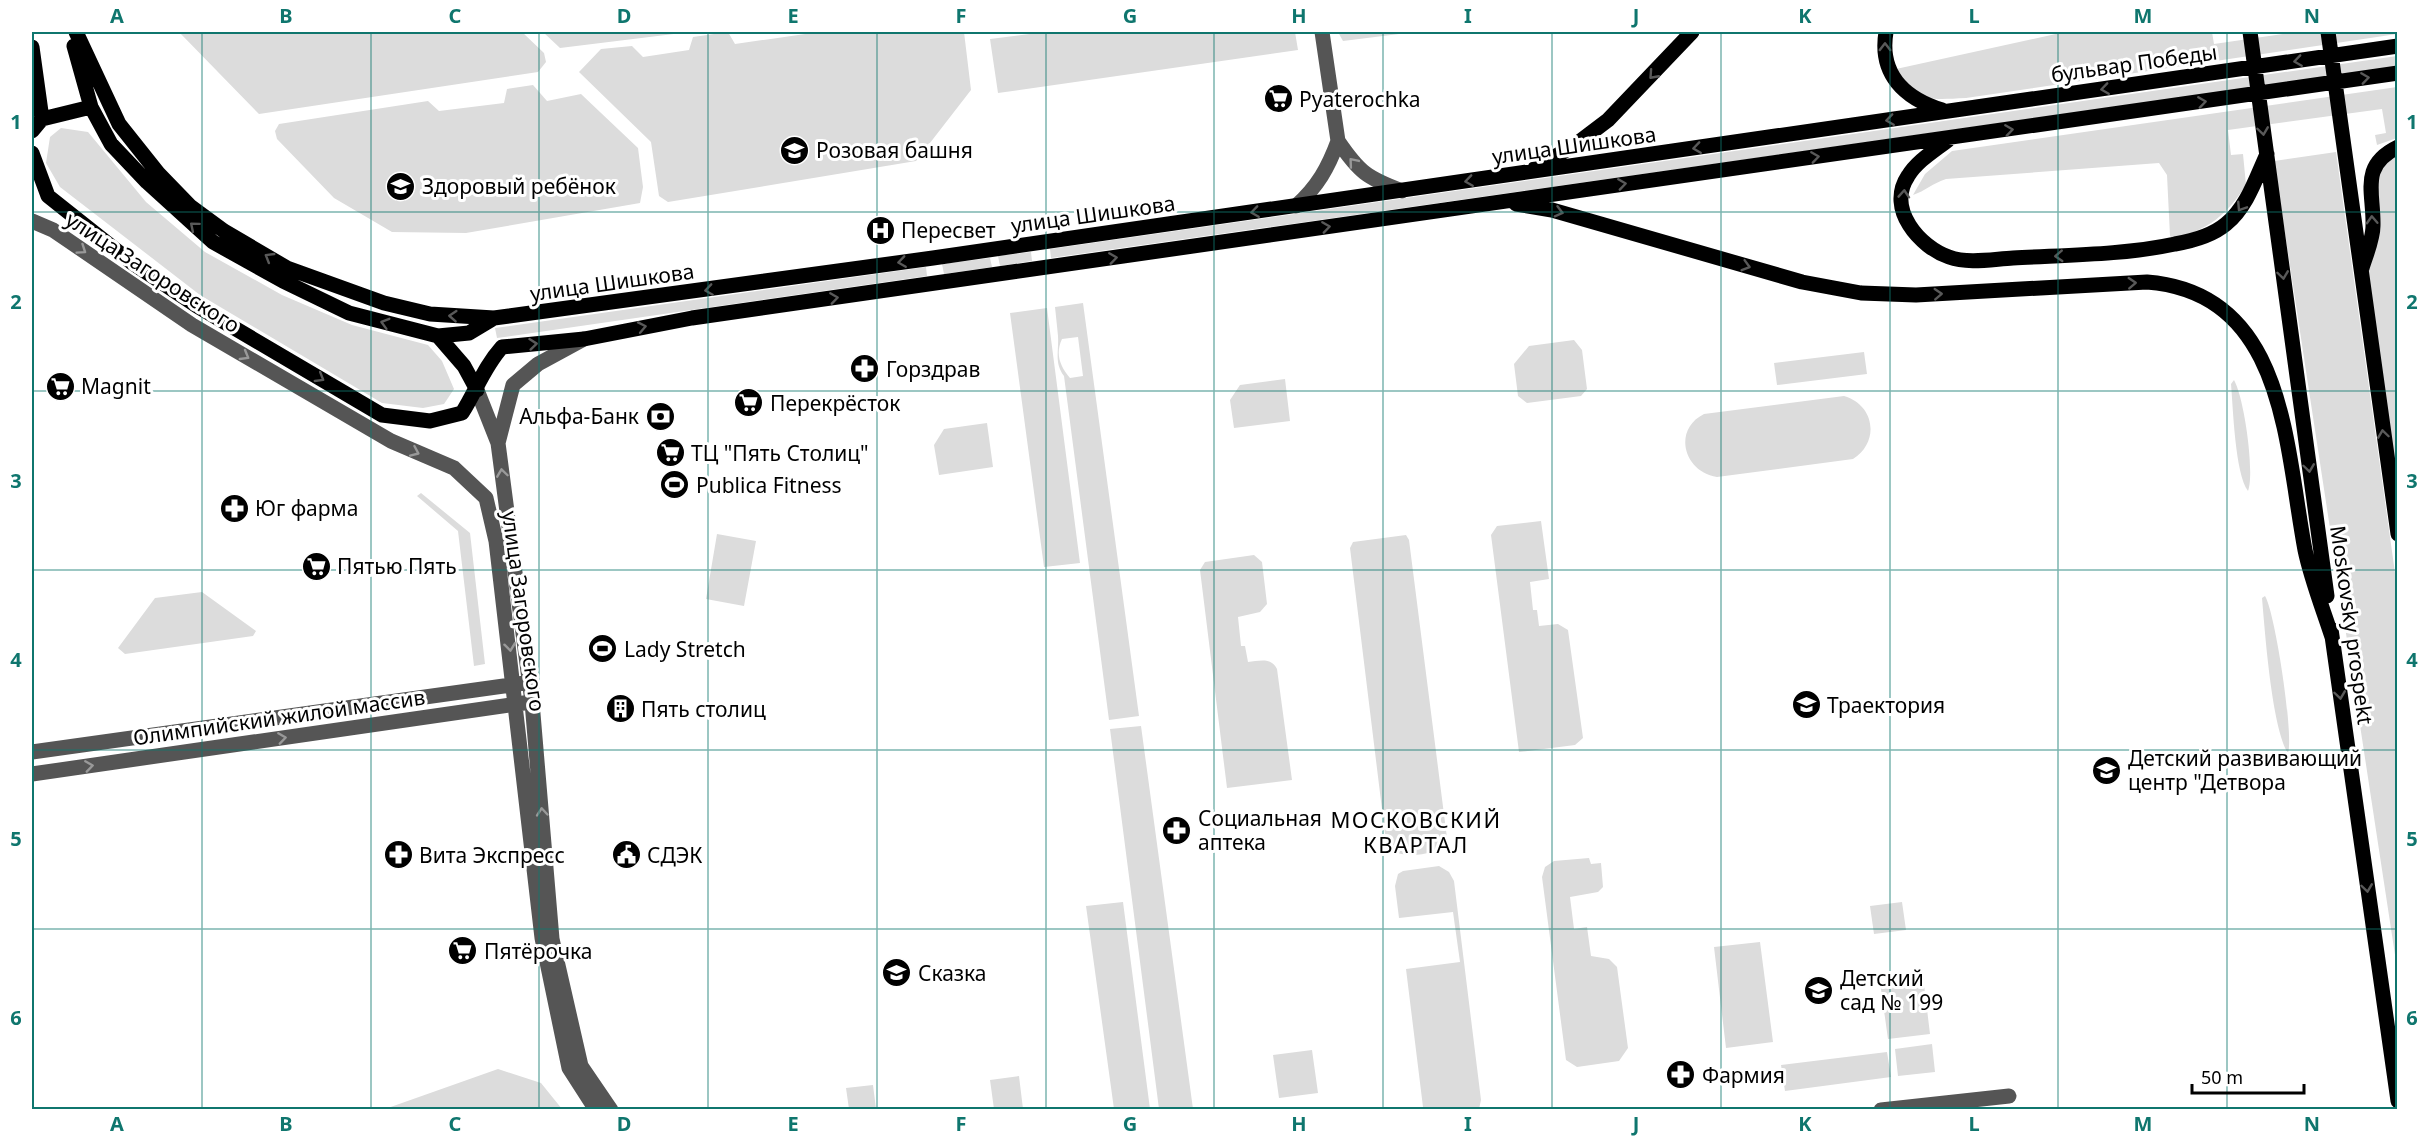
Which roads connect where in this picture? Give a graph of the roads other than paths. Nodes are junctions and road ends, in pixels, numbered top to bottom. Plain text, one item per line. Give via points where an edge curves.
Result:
1 (70, 32) edge
2 (76, 32) edge
3 (1323, 32) edge
4 (1692, 32) edge
5 (1886, 32) edge
6 (2250, 32) edge
7 (2328, 32) edge
8 (32, 46) edge
9 (2397, 46) edge
10 (2397, 73) edge
11 (91, 107) junction
12 (1948, 112) junction
13 (35, 126) edge
14 (1951, 138) junction
15 (1338, 141) junction
16 (2397, 147) edge
17 (2267, 154) junction
18 (32, 158) edge
19 (1527, 173) junction
20 (1402, 191) junction
21 (1501, 201) junction
22 (1296, 206) junction
23 (32, 221) edge
24 (1039, 243) junction
25 (933, 258) junction
26 (1043, 268) junction
27 (2360, 276) junction
28 (937, 283) junction
29 (197, 306) junction
30 (494, 318) junction
31 (192, 325) junction
32 (438, 336) junction
33 (584, 339) junction
34 (477, 390) junction
35 (498, 443) junction
36 (2397, 534) edge
37 (2332, 637) junction
38 (522, 684) junction
39 (532, 702) junction
40 (517, 704) junction
41 (32, 752) edge
42 (32, 774) edge
43 (2009, 1096) dead end
44 (2397, 1101) edge
45 (596, 1110) edge
46 (611, 1110) edge
47 (1881, 1110) edge

1 - 11 main road
30 -> 2 main road, улица Шишкова via 430,314 384,303 287,268 224,231 190,206 119,124
3 - 15 street
4 -> 19 main road via 1608,120
12 -> 5 main road via 1924,104 1897,85 1885,57
6 -> 17 main road
7 - 27 main road
8 - 13 main road
9 -> 12 main road, бульвар Победы
14 -> 10 main road
11 - 13 main road
32 -> 11 main road via 349,313 213,242 111,144
12 -> 19 main road, улица Шишкова
17 -> 14 main road via 2236,214 2224,226 2201,237 2175,244 2079,255 1976,260 1951,258 1931,248 1914,236 1905,217 1902,195 1906,177
21 -> 14 main road
20 -> 15 street via 1375,181 1354,165
15 - 22 street via 1316,188
27 -> 16 main road via 2373,228 2370,180 2374,165 2384,153
17 -> 37 main road, Moskovsky prospekt
18 - 29 main road via 48,196 131,262
19 -> 20 main road, улица Шишкова
20 - 22 main road, улица Шишкова
26 -> 21 main road
21 -> 37 main road via 1552,210 1802,282 1861,293 1916,295 2147,282 2170,284 2212,301 2230,314 2247,336 2275,392 2285,422 2305,552
22 -> 24 main road, улица Шишкова
23 -> 31 street, улица Загоровского via 53,230
24 - 25 main road, улица Шишкова
24 - 26 main road
25 - 28 main road
25 -> 30 main road, улица Шишкова
26 - 28 main road
36 -> 27 main road
33 -> 28 main road via 692,318
29 - 31 street
29 -> 34 main road via 382,415 430,421 462,414
30 - 32 main road via 469,333
31 -> 38 street, улица Загоровского via 391,441 454,468 486,498
32 - 34 main road via 464,366
34 -> 33 main road via 488,363 502,347
33 - 35 street, улица Загоровского via 538,363 513,385
34 - 35 street
38 -> 35 street, улица Загоровского
37 -> 44 main road, Moskovsky prospekt
38 - 39 street, улица Загоровского
38 - 40 street, улица Загоровского
38 - 41 street, Олимпийский жилой массив
39 - 40 street, Олимпийский жилой массив
46 -> 39 street, улица Загоровского via 581,1066 552,939
42 -> 40 street, Олимпийский жилой массив
40 - 45 street, улица Загоровского via 542,939 569,1068
43 - 47 street

